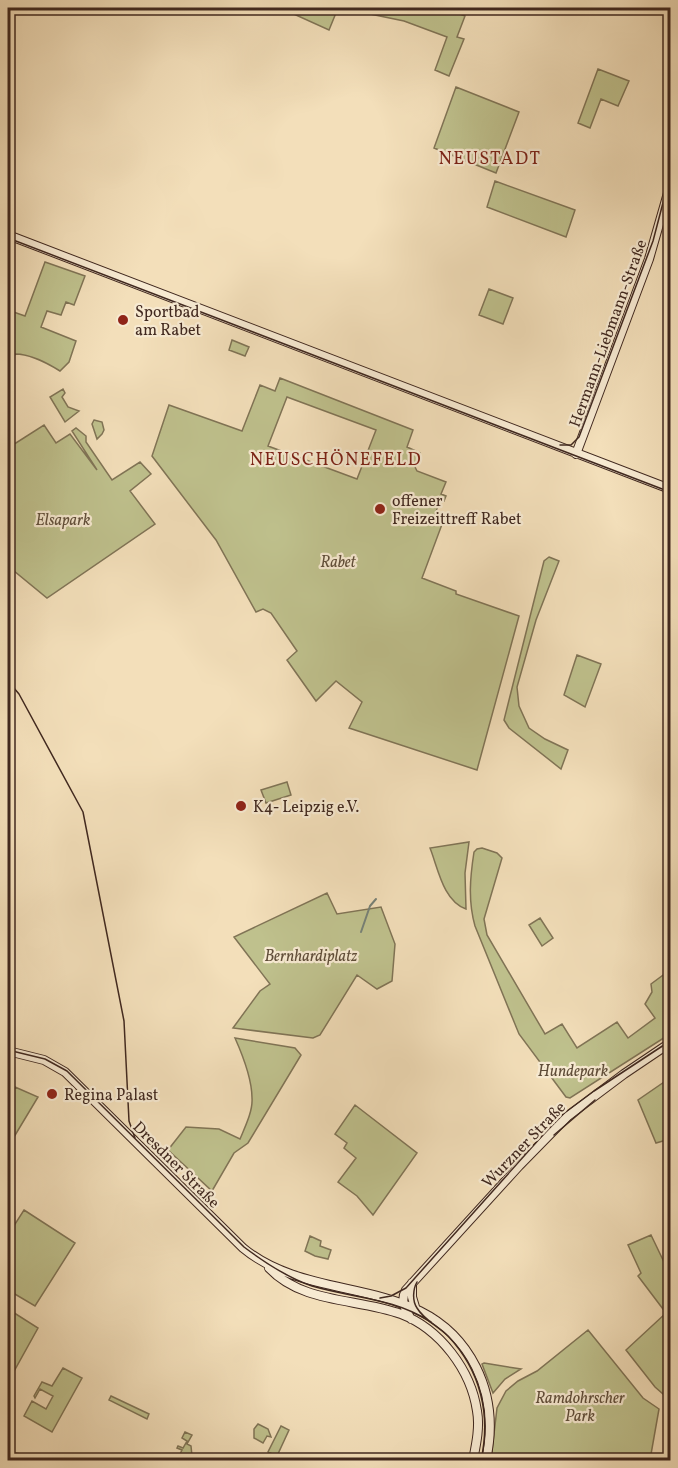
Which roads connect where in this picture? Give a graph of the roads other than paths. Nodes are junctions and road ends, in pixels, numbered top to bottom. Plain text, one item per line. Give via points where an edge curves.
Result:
1 (670, 186) edge
2 (8, 236) edge
3 (576, 454) junction
4 (670, 489) edge
5 (670, 1043) edge
6 (8, 1051) edge
7 (266, 1265) junction
8 (412, 1287) junction
9 (402, 1301) junction
10 (415, 1307) junction
11 (382, 1309) junction
12 (411, 1319) junction
13 (472, 1461) edge
14 (486, 1461) edge

1 - 3 main road, Hermann-Liebmann-Straße via 649,259
2 - 3 main road
3 - 4 main road
5 - 8 main road, Wurzner Straße via 568,1116
6 - 7 main road, Dresdner Straße via 44,1060 71,1077 243,1248
7 - 9 main road, Dresdner Straße
7 - 11 main road, Dresdner Straße via 280,1279 303,1291
8 - 9 main road, Wurzner Straße via 406,1290
8 - 10 main road
9 - 10 main road, Dresdner Straße
9 - 11 main road
9 - 12 main road
10 - 14 main road, Dresdner Straße via 458,1339 479,1372 489,1407
11 - 12 main road, Dresdner Straße
12 - 13 main road via 448,1348 467,1378 477,1411

